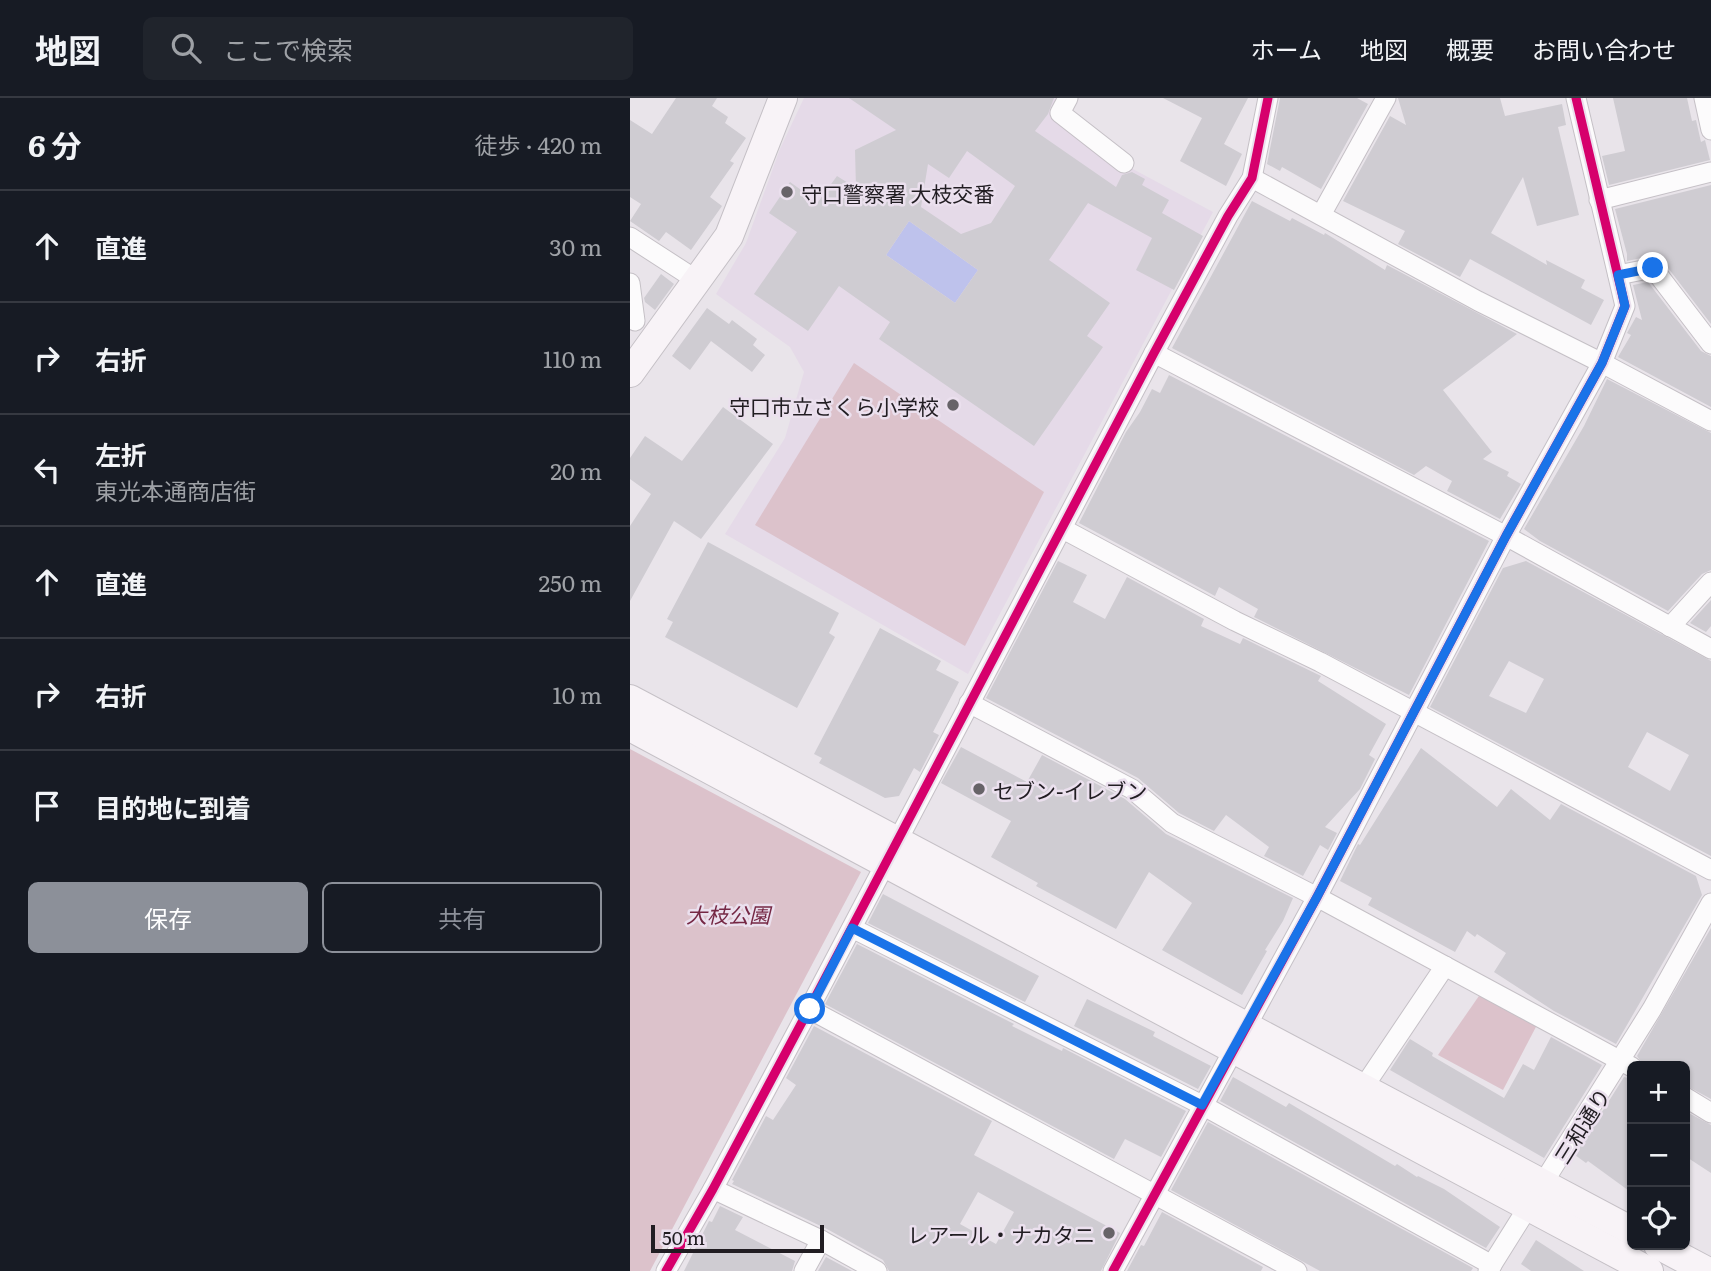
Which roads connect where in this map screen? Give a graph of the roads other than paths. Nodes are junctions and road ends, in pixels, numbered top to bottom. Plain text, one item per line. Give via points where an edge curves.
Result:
1 (783, 98) edge
2 (1068, 98) edge
3 (1268, 98) edge
4 (1386, 98) edge
5 (1576, 98) edge
6 (1704, 98) edge
7 (1711, 130) edge
8 (1124, 163) dead end
9 (1711, 172) edge
10 (1252, 178) junction
11 (1599, 200) junction
12 (1321, 215) junction
13 (630, 237) edge
14 (1618, 275) junction
15 (698, 281) junction
16 (630, 283) edge
17 (642, 324) edge
18 (1711, 344) edge
19 (1154, 354) junction
20 (1602, 363) junction
21 (630, 373) edge
22 (1710, 419) edge
23 (1063, 529) junction
24 (1506, 536) junction
25 (1711, 582) edge
26 (1670, 626) junction
27 (1711, 649) edge
28 (630, 698) edge
29 (969, 703) junction
30 (1413, 712) junction
31 (630, 727) edge
32 (892, 851) junction
33 (1711, 870) edge
34 (1317, 897) junction
35 (1711, 903) edge
36 (852, 928) junction
37 (1446, 966) junction
38 (810, 1009) junction
39 (1240, 1037) junction
40 (1626, 1063) edge
41 (1363, 1088) junction
42 (1690, 1100) edge
43 (1202, 1105) junction
44 (1711, 1113) edge
45 (713, 1189) junction
46 (1155, 1193) junction
47 (1536, 1194) junction
48 (1627, 1229) edge
49 (821, 1240) junction
50 (1667, 1250) edge
51 (1490, 1268) edge
52 (1636, 1268) edge
53 (666, 1271) edge
54 (804, 1271) edge
55 (877, 1271) edge
56 (1113, 1271) edge
57 (1297, 1271) edge
58 (1707, 1271) edge

1 - 15 street via 729,236
2 - 8 street via 1060,113
3 - 10 street
4 - 12 street
5 - 11 street
6 - 7 street
9 - 11 street
10 - 12 street
10 - 19 street
11 - 14 street
12 - 20 street
13 - 15 street
14 - 18 street via 1653,268
14 - 20 street via 1625,306
15 - 17 street
16 - 17 street
17 - 21 street
19 - 23 street
19 - 24 street
20 - 22 street
20 - 24 street
23 - 29 street
23 - 30 street
24 - 26 street
24 - 30 street
25 - 26 street
26 - 27 street
28 - 32 street
29 - 32 street
29 - 34 street via 1132,789 1172,823
30 - 33 street
30 - 34 street
31 - 32 street
32 - 36 street
32 - 39 street
34 - 37 street
34 - 39 street
35 - 40 street, 三和通り
36 - 38 street
36 - 43 street
37 - 40 street
37 - 41 street
38 - 45 street
38 - 46 street
39 - 41 street
39 - 43 street
39 - 47 street
40 - 47 street, 三和通り
41 - 47 street
42 - 44 street
43 - 46 street
43 - 51 street
45 - 49 street
45 - 53 street
46 - 56 street
46 - 57 street
47 - 48 street
47 - 51 street, 三和通り
47 - 52 street
49 - 54 street
49 - 55 street
50 - 58 street

